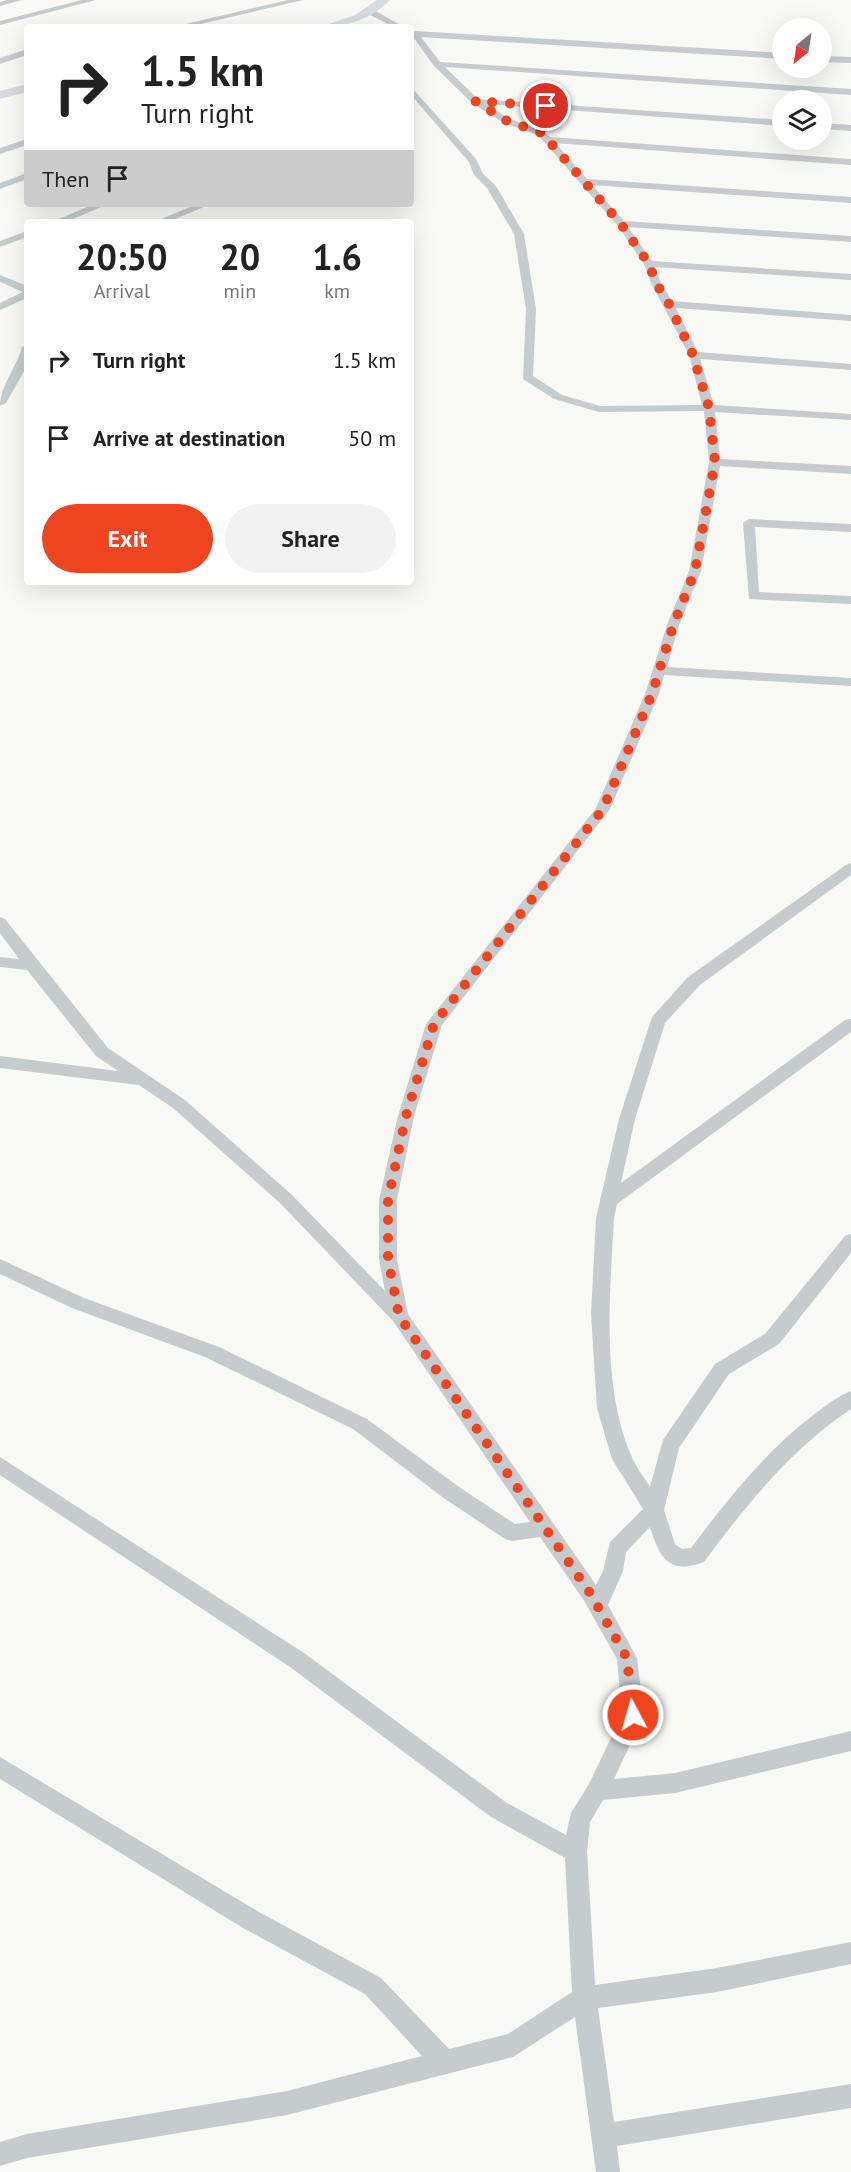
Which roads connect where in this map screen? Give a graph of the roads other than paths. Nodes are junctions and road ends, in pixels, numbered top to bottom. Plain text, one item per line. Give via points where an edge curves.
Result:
1 (18, 0) edge
2 (92, 0) edge
3 (299, 0) edge
4 (384, 0) edge
5 (0, 4) edge
6 (369, 11) junction
7 (0, 23) edge
8 (191, 24) edge
9 (340, 24) edge
10 (394, 24) edge
11 (414, 35) edge
12 (414, 37) edge
13 (24, 53) edge
14 (772, 55) edge
15 (832, 59) edge
16 (851, 60) edge
17 (0, 61) edge
18 (437, 64) junction
19 (24, 89) edge
20 (851, 92) edge
21 (414, 93) edge
22 (0, 95) edge
23 (475, 101) junction
24 (772, 122) edge
25 (832, 127) edge
26 (851, 128) edge
27 (549, 140) junction
28 (24, 143) edge
29 (0, 151) edge
30 (851, 162) edge
31 (24, 177) edge
32 (587, 182) junction
33 (0, 186) edge
34 (851, 200) edge
35 (95, 207) edge
36 (198, 207) edge
37 (65, 219) edge
38 (167, 219) edge
39 (621, 224) junction
40 (24, 235) edge
41 (851, 238) edge
42 (0, 244) edge
43 (649, 264) junction
44 (851, 277) edge
45 (0, 278) edge
46 (24, 290) edge
47 (24, 294) edge
48 (669, 304) junction
49 (0, 307) edge
50 (851, 318) edge
51 (693, 355) junction
52 (24, 358) edge
53 (851, 367) edge
54 (0, 403) edge
55 (709, 408) junction
56 (851, 417) edge
57 (715, 462) junction
58 (851, 470) edge
59 (851, 528) edge
60 (851, 600) edge
61 (659, 671) junction
62 (851, 682) edge
63 (851, 868) edge
64 (0, 922) edge
65 (0, 962) edge
66 (32, 965) junction
67 (851, 1024) edge
68 (0, 1062) edge
69 (143, 1080) junction
70 (609, 1201) junction
71 (851, 1240) edge
72 (0, 1266) edge
73 (399, 1316) junction
74 (851, 1399) edge
75 (0, 1466) edge
76 (654, 1510) junction
77 (545, 1528) junction
78 (597, 1606) junction
79 (851, 1741) edge
80 (0, 1767) edge
81 (597, 1791) junction
82 (576, 1852) junction
83 (851, 1953) edge
84 (585, 1998) junction
85 (444, 2062) junction
86 (851, 2096) edge
87 (602, 2136) junction
88 (0, 2143) edge
89 (27, 2146) junction
90 (0, 2154) edge
91 (608, 2172) edge

1 - 5 street
2 - 7 street
3 - 8 street
4 - 6 street
6 - 9 street
6 - 10 street
11 - 14 street
12 - 18 street
13 - 17 street
15 - 16 street
18 - 20 street
18 - 23 street
19 - 22 street
21 - 55 street via 473,161 519,234 531,309 528,377 558,397 599,409
23 - 24 street
23 - 27 street
25 - 26 street
27 - 30 street
27 - 32 street
28 - 29 street
31 - 33 street
32 - 34 street
32 - 39 street
35 - 37 street
36 - 38 street
39 - 41 street
39 - 43 street
40 - 42 street
43 - 44 street
43 - 48 street
45 - 46 street
47 - 49 street
48 - 50 street
48 - 51 street
51 - 53 street
51 - 55 street
52 - 54 street
55 - 56 street
55 - 57 street
57 - 58 street
57 - 61 street via 695,571
59 - 60 street via 749,523 753,596
61 - 62 street
61 - 73 street via 603,809 434,1024 406,1116 388,1200 388,1259
63 - 70 street via 694,981 658,1021 627,1119
64 - 66 street
65 - 66 street
66 - 69 street via 102,1052
67 - 70 street
68 - 69 street
69 - 73 street via 179,1104 286,1199
70 - 76 street via 600,1314 606,1408 622,1459
71 - 76 street via 772,1339 722,1369 669,1446
72 - 77 street via 78,1304 212,1352 360,1424 512,1533
73 - 77 street
74 - 76 street via 792,1443 745,1491 697,1556 679,1558 667,1549
75 - 82 street via 297,1660 499,1810
76 - 78 street via 617,1548 613,1571
77 - 78 street
78 - 81 street via 627,1658 633,1715
79 - 81 street via 675,1783
80 - 85 street via 251,1920 373,1986
81 - 82 street via 579,1820
82 - 84 street
83 - 84 street via 717,1980
84 - 85 street via 513,2045
84 - 87 street
85 - 89 street via 287,2103
86 - 87 street
87 - 91 street
88 - 89 street
89 - 90 street

